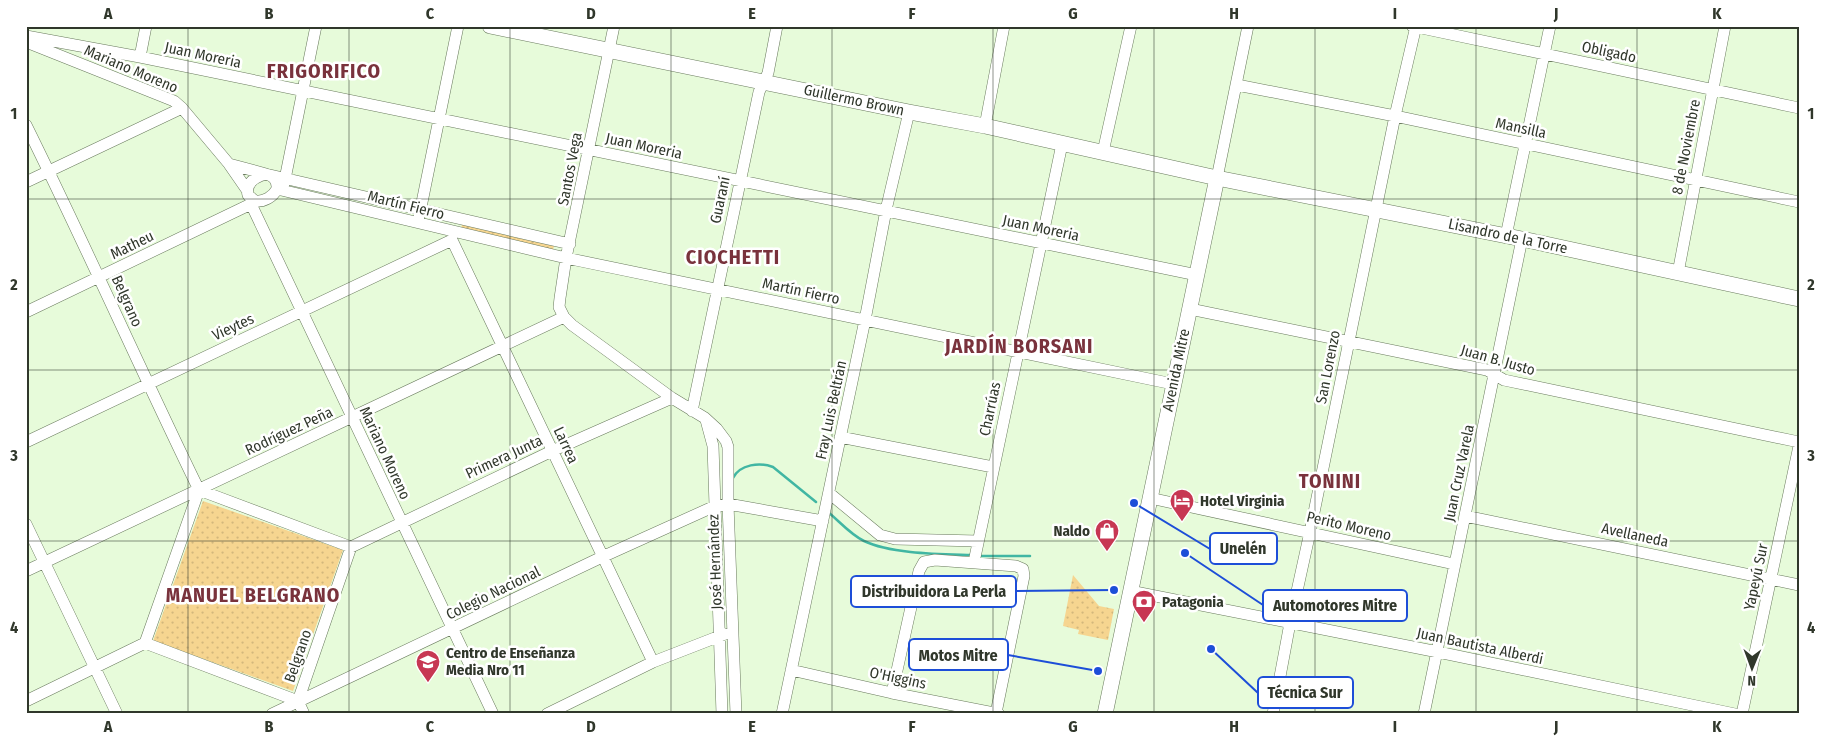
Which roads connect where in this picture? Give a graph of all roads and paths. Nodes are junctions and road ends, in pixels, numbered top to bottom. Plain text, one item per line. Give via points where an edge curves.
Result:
1 (146, 26) edge
2 (316, 26) edge
3 (458, 26) edge
4 (490, 26) edge
5 (614, 26) edge
6 (778, 26) edge
7 (1004, 26) edge
8 (1131, 26) edge
9 (1248, 26) edge
10 (1415, 26) edge
11 (1550, 26) edge
12 (1725, 26) edge
13 (26, 36) edge
14 (26, 42) edge
15 (609, 50) junction
16 (1544, 54) junction
17 (140, 57) junction
18 (764, 81) junction
19 (1237, 85) junction
20 (1712, 89) junction
21 (303, 91) junction
22 (182, 108) junction
23 (1799, 108) edge
24 (908, 112) junction
25 (1395, 116) junction
26 (438, 119) junction
27 (26, 125) edge
28 (985, 126) junction
29 (1062, 144) junction
30 (1526, 145) junction
31 (588, 150) junction
32 (1103, 152) junction
33 (229, 164) junction
34 (50, 172) junction
35 (268, 175) junction
36 (285, 178) junction
37 (1217, 178) junction
38 (1695, 179) junction
39 (740, 181) junction
40 (26, 182) edge
41 (280, 190) junction
42 (250, 198) junction
43 (1799, 202) edge
44 (1376, 209) junction
45 (886, 210) junction
46 (420, 211) junction
47 (456, 219) junction
48 (418, 223) junction
49 (453, 236) junction
50 (1506, 236) junction
51 (1522, 239) junction
52 (1041, 243) junction
53 (570, 244) junction
54 (566, 258) junction
55 (1678, 273) junction
56 (1197, 275) junction
57 (100, 277) junction
58 (717, 289) junction
59 (1799, 299) edge
60 (1190, 309) junction
61 (302, 311) junction
62 (26, 312) edge
63 (564, 317) junction
64 (865, 320) junction
65 (1348, 341) junction
66 (502, 345) junction
67 (1017, 351) junction
68 (1496, 375) junction
69 (147, 384) junction
70 (1173, 384) junction
71 (672, 398) junction
72 (692, 411) junction
73 (352, 417) junction
74 (705, 418) junction
75 (840, 437) junction
76 (26, 442) edge
77 (1799, 442) edge
78 (1799, 446) edge
79 (552, 451) junction
80 (993, 467) junction
81 (198, 490) junction
82 (829, 493) junction
83 (1150, 498) junction
84 (728, 504) junction
85 (715, 506) junction
86 (1465, 516) junction
87 (823, 521) junction
88 (401, 523) junction
89 (26, 524) edge
90 (1310, 532) junction
91 (977, 545) junction
92 (351, 547) junction
93 (602, 557) junction
94 (716, 559) junction
95 (731, 559) junction
96 (44, 562) junction
97 (974, 562) junction
98 (1454, 564) junction
99 (26, 571) edge
100 (1771, 579) junction
101 (1799, 585) edge
102 (1130, 592) junction
103 (1290, 623) junction
104 (452, 629) junction
105 (733, 631) junction
106 (720, 636) junction
107 (145, 643) junction
108 (1438, 652) junction
109 (653, 662) junction
110 (96, 668) junction
111 (791, 670) junction
112 (892, 693) junction
113 (26, 701) edge
114 (298, 701) junction
115 (997, 713) edge
116 (117, 714) edge
117 (272, 714) edge
118 (304, 714) edge
119 (493, 714) edge
120 (547, 714) edge
121 (722, 714) edge
122 (736, 714) edge
123 (782, 714) edge
124 (1105, 714) edge
125 (1274, 714) edge
126 (1424, 714) edge
127 (1735, 714) edge
128 (1742, 714) edge

1 - 17 street
2 - 21 street
3 - 26 street
4 - 15 main road, Guillermo Brown
5 - 15 street, Santos Vega
6 - 18 street, Guaraní
7 - 28 street
8 - 32 street
9 - 19 street, Avenida Mitre
10 - 16 street, Obligado
10 - 25 street, San Lorenzo
11 - 16 street
12 - 20 street, 8 de Noviembre
13 - 17 street, Juan Moreria
14 - 22 street, Mariano Moreno
15 - 18 main road, Guillermo Brown
15 - 31 street, Santos Vega
16 - 20 street, Obligado
16 - 30 street
17 - 21 street, Juan Moreria
18 - 24 main road, Guillermo Brown
18 - 39 street, Guaraní via 758,92
19 - 25 street, Mansilla
19 - 37 street, Avenida Mitre
20 - 23 street, Obligado
20 - 38 street, 8 de Noviembre
21 - 26 street, Juan Moreria
21 - 36 street
22 - 33 street, Mariano Moreno
22 - 34 street
24 - 28 main road, Guillermo Brown
24 - 45 street, Fray Luis Beltrán
25 - 30 street, Mansilla
25 - 44 street, San Lorenzo
26 - 31 street, Juan Moreria
26 - 46 street
27 - 34 street, Belgrano
28 - 29 main road, Guillermo Brown
29 - 32 main road, Guillermo Brown
29 - 52 street, Charrúas
30 - 38 street, Mansilla
30 - 50 street
31 - 39 street, Juan Moreria
31 - 53 street, Santos Vega
32 - 37 main road, Guillermo Brown
33 - 35 street, Martín Fierro
33 - 42 street, Mariano Moreno
34 - 40 street
34 - 57 street, Belgrano
35 - 36 street, Martín Fierro
35 - 41 street via 277,182
35 - 42 street via 250,182
36 - 41 street
36 - 46 street, Martín Fierro
37 - 44 main road, Lisandro de la Torre
37 - 56 main road, Avenida Mitre
38 - 43 street, Mansilla
38 - 55 street, 8 de Noviembre
39 - 45 street, Juan Moreria
39 - 58 street, Guaraní
41 - 42 street via 258,202
41 - 48 street, Martín Fierro
42 - 57 street, Matheu
42 - 61 street, Mariano Moreno
44 - 50 main road, Lisandro de la Torre
44 - 65 street, San Lorenzo
45 - 52 street, Juan Moreria
45 - 64 street, Fray Luis Beltrán
46 - 47 street, Martín Fierro
46 - 48 street
47 - 49 street
47 - 53 street, Martín Fierro
48 - 49 street, Martín Fierro
49 - 54 street, Martín Fierro
49 - 61 street, Vieytes
49 - 66 street, Larrea
50 - 51 main road, Lisandro de la Torre
51 - 55 main road, Lisandro de la Torre
51 - 68 street, Juan Cruz Varela
52 - 56 street, Juan Moreria
52 - 67 street, Charrúas
53 - 54 street, Santos Vega
54 - 58 street, Martín Fierro
54 - 63 street, Santos Vega via 559,307
55 - 59 main road, Lisandro de la Torre
56 - 60 main road, Avenida Mitre
57 - 62 street, Matheu
57 - 69 street, Belgrano
58 - 64 street, Martín Fierro
58 - 72 street, Guaraní
60 - 65 street, Juan B. Justo
60 - 70 main road, Avenida Mitre
61 - 69 street, Vieytes
61 - 73 street, Mariano Moreno
63 - 66 street, Rodríguez Peña
63 - 71 street, José Hernández
64 - 67 street, Martín Fierro
64 - 75 street, Fray Luis Beltrán
65 - 68 street, Juan B. Justo via 1486,370
65 - 90 street, San Lorenzo
66 - 73 street, Rodríguez Peña
66 - 79 street, Larrea
67 - 70 street, Martín Fierro
67 - 80 street, Charrúas
68 - 77 street, Juan B. Justo via 1504,380
68 - 86 street, Juan Cruz Varela
69 - 76 street, Vieytes
69 - 81 street, Belgrano
70 - 83 main road, Avenida Mitre
71 - 72 street, José Hernández
71 - 79 street, Primera Junta
72 - 74 street, José Hernández
73 - 81 street, Rodríguez Peña
73 - 88 street, Mariano Moreno
74 - 84 street, José Hernández via 718,429 728,447
74 - 85 street, José Hernández via 713,446
75 - 80 street
75 - 82 street, Fray Luis Beltrán
78 - 100 street, Yapeyú Sur
79 - 88 street, Primera Junta
79 - 93 street, Larrea
80 - 91 street, Charrúas
81 - 92 street
81 - 96 street, Rodríguez Peña
81 - 107 street
82 - 87 street, Fray Luis Beltrán
82 - 91 street via 880,535
83 - 90 street, Perito Moreno
83 - 102 main road, Avenida Mitre
84 - 85 street, Colegio Nacional
84 - 87 street, Colegio Nacional
84 - 95 street, José Hernández
85 - 93 street, Colegio Nacional
85 - 94 street, José Hernández
86 - 98 street, Juan Cruz Varela
86 - 100 street, Avellaneda
87 - 111 street, Fray Luis Beltrán
88 - 92 street, Primera Junta
88 - 104 street, Mariano Moreno
89 - 96 street
90 - 98 street, Perito Moreno
90 - 103 street, San Lorenzo
91 - 97 street, Charrúas
92 - 114 street, Belgrano
93 - 104 street, Colegio Nacional
93 - 109 street, Larrea
94 - 95 street
94 - 106 street, José Hernández
95 - 105 street, José Hernández
96 - 99 street, Rodríguez Peña
96 - 110 street
97 - 112 street via 924,562 918,572
97 - 115 street via 1023,569
98 - 108 street, Juan Cruz Varela
100 - 101 street, Avellaneda
100 - 128 street, Yapeyú Sur
102 - 103 street, Juan Bautista Alberdi
102 - 124 main road, Avenida Mitre
103 - 108 street, Juan Bautista Alberdi
103 - 125 street, San Lorenzo
104 - 114 street, Colegio Nacional
104 - 119 street, Mariano Moreno
105 - 106 street
105 - 122 street, José Hernández
106 - 109 street
106 - 121 street, José Hernández
107 - 110 street
107 - 114 street, Belgrano
108 - 126 street, Juan Cruz Varela
108 - 127 street, Juan Bautista Alberdi
109 - 120 street
110 - 113 street
110 - 116 street
111 - 112 street, O'Higgins
111 - 123 street, Fray Luis Beltrán
112 - 115 street, O'Higgins
114 - 117 street, Colegio Nacional
114 - 118 street, Belgrano

